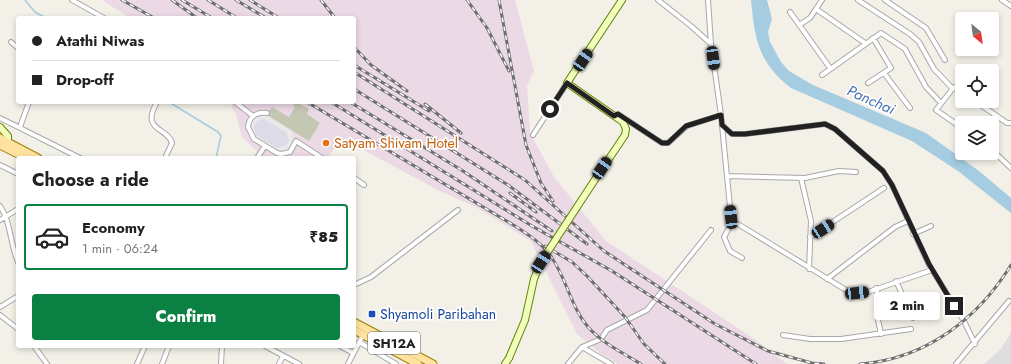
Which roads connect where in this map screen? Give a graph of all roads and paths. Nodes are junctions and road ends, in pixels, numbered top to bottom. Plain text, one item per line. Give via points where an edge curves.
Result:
1 (72, 0) edge
2 (622, 0) edge
3 (658, 0) edge
4 (708, 0) edge
5 (822, 0) edge
6 (858, 0) edge
7 (885, 0) edge
8 (1002, 0) edge
9 (1011, 6) edge
10 (816, 9) junction
11 (790, 12) dead end
12 (100, 16) edge
13 (799, 25) junction
14 (873, 38) junction
15 (11, 42) dead end
16 (865, 43) junction
17 (711, 44) junction
18 (16, 46) edge
19 (945, 60) dead end
20 (830, 68) junction
21 (884, 73) junction
22 (822, 75) dead end
23 (567, 83) junction
24 (868, 83) dead end
25 (955, 88) edge
26 (953, 89) junction
27 (28, 104) edge
28 (156, 104) edge
29 (238, 104) edge
30 (941, 104) junction
31 (910, 108) dead end
32 (984, 108) edge
33 (267, 113) dead end
34 (721, 115) junction
35 (253, 116) junction
36 (614, 116) junction
37 (0, 118) edge
38 (955, 123) edge
39 (1011, 123) edge
40 (722, 125) junction
41 (0, 127) edge
42 (20, 127) junction
43 (533, 135) dead end
44 (0, 138) edge
45 (8, 143) junction
46 (0, 145) edge
47 (265, 146) junction
48 (22, 156) edge
49 (34, 156) edge
50 (76, 156) edge
51 (166, 156) edge
52 (258, 156) edge
53 (319, 156) edge
54 (999, 157) edge
55 (0, 165) edge
56 (1011, 168) edge
57 (856, 172) dead end
58 (16, 173) edge
59 (727, 176) junction
60 (801, 178) junction
61 (356, 179) edge
62 (364, 184) dead end
63 (884, 188) dead end
64 (0, 206) edge
65 (16, 210) edge
66 (458, 210) dead end
67 (5, 217) junction
68 (0, 220) edge
69 (733, 221) junction
70 (908, 221) junction
71 (931, 226) dead end
72 (711, 230) dead end
73 (913, 234) junction
74 (810, 237) junction
75 (16, 257) edge
76 (742, 258) dead end
77 (809, 269) junction
78 (932, 270) junction
79 (827, 279) junction
80 (896, 281) junction
81 (356, 284) edge
82 (876, 288) junction
83 (16, 297) edge
84 (1009, 301) dead end
85 (0, 307) edge
86 (0, 315) edge
87 (913, 318) dead end
88 (16, 327) edge
89 (911, 330) dead end
90 (360, 331) edge
91 (881, 334) junction
92 (783, 335) dead end
93 (359, 342) junction
94 (975, 344) junction
95 (582, 347) junction
96 (36, 348) edge
97 (144, 348) edge
98 (167, 348) edge
99 (222, 348) edge
100 (269, 348) edge
101 (344, 348) edge
102 (354, 353) junction
103 (283, 356) junction
104 (404, 361) edge
105 (47, 364) edge
106 (136, 364) edge
107 (162, 364) edge
108 (221, 364) edge
109 (279, 364) edge
110 (299, 364) edge
111 (348, 364) edge
112 (396, 364) edge
113 (418, 364) edge
114 (433, 364) edge
115 (504, 364) edge
116 (568, 364) edge
117 (611, 364) edge
118 (956, 364) edge

1 - 12 street
2 - 23 street
3 - 17 street
4 - 17 street
5 - 10 street
6 - 26 street via 919,42 934,70
7 - 19 street via 926,28
8 - 9 street
10 - 13 street via 810,18
10 - 16 street
11 - 13 street
13 - 20 street
14 - 16 street
14 - 21 street via 891,68
14 - 30 street via 881,33 905,49 926,86
15 - 18 street
16 - 20 street
17 - 34 street
20 - 22 street
21 - 24 street
21 - 31 street
23 - 36 street
23 - 43 street
25 - 26 street
26 - 30 street
27 - 42 street
28 - 51 street via 152,121 172,143
29 - 35 street
30 - 38 street via 936,110
32 - 39 street
33 - 35 street
34 - 36 street via 686,126 668,143 662,143 618,114
34 - 40 street
35 - 47 street via 248,123 249,132
36 - 115 street, bridge via 623,122 626,135 541,262 534,279 525,320
37 - 42 street
40 - 59 street
40 - 70 street via 732,134 825,124 835,129 883,171
41 - 45 street via 8,136
42 - 50 street
44 - 45 main road
45 - 49 main road
46 - 48 main road
47 - 52 street
47 - 53 street via 277,153 286,154 296,141
54 - 56 street
55 - 58 street
57 - 60 street via 839,171
59 - 60 street
59 - 69 street
60 - 74 street via 811,221
61 - 62 street
63 - 74 street
64 - 67 street
65 - 67 street
66 - 81 street via 372,277
67 - 68 street
67 - 75 street
69 - 76 street via 724,237 730,250
69 - 77 street
70 - 73 street
70 - 79 street via 895,227
71 - 73 street
72 - 95 street via 647,310 607,330 601,339
73 - 78 street
74 - 77 street
77 - 79 street
78 - 80 street
78 - 94 street via 964,321
79 - 82 street via 857,293
80 - 82 street
80 - 87 street
82 - 91 street via 881,303 878,320
83 - 85 street
84 - 94 street
86 - 88 street
89 - 91 street
90 - 93 street
90 - 104 main road, SH12A
90 - 114 main road, SH12A
91 - 92 street via 841,339 810,339
93 - 102 street
93 - 112 street
94 - 118 street
95 - 116 street
95 - 117 street
96 - 105 street
97 - 106 street
98 - 107 street
99 - 108 street
100 - 103 street
101 - 102 street
102 - 111 street
103 - 109 street
103 - 110 street
104 - 113 main road, SH12A

